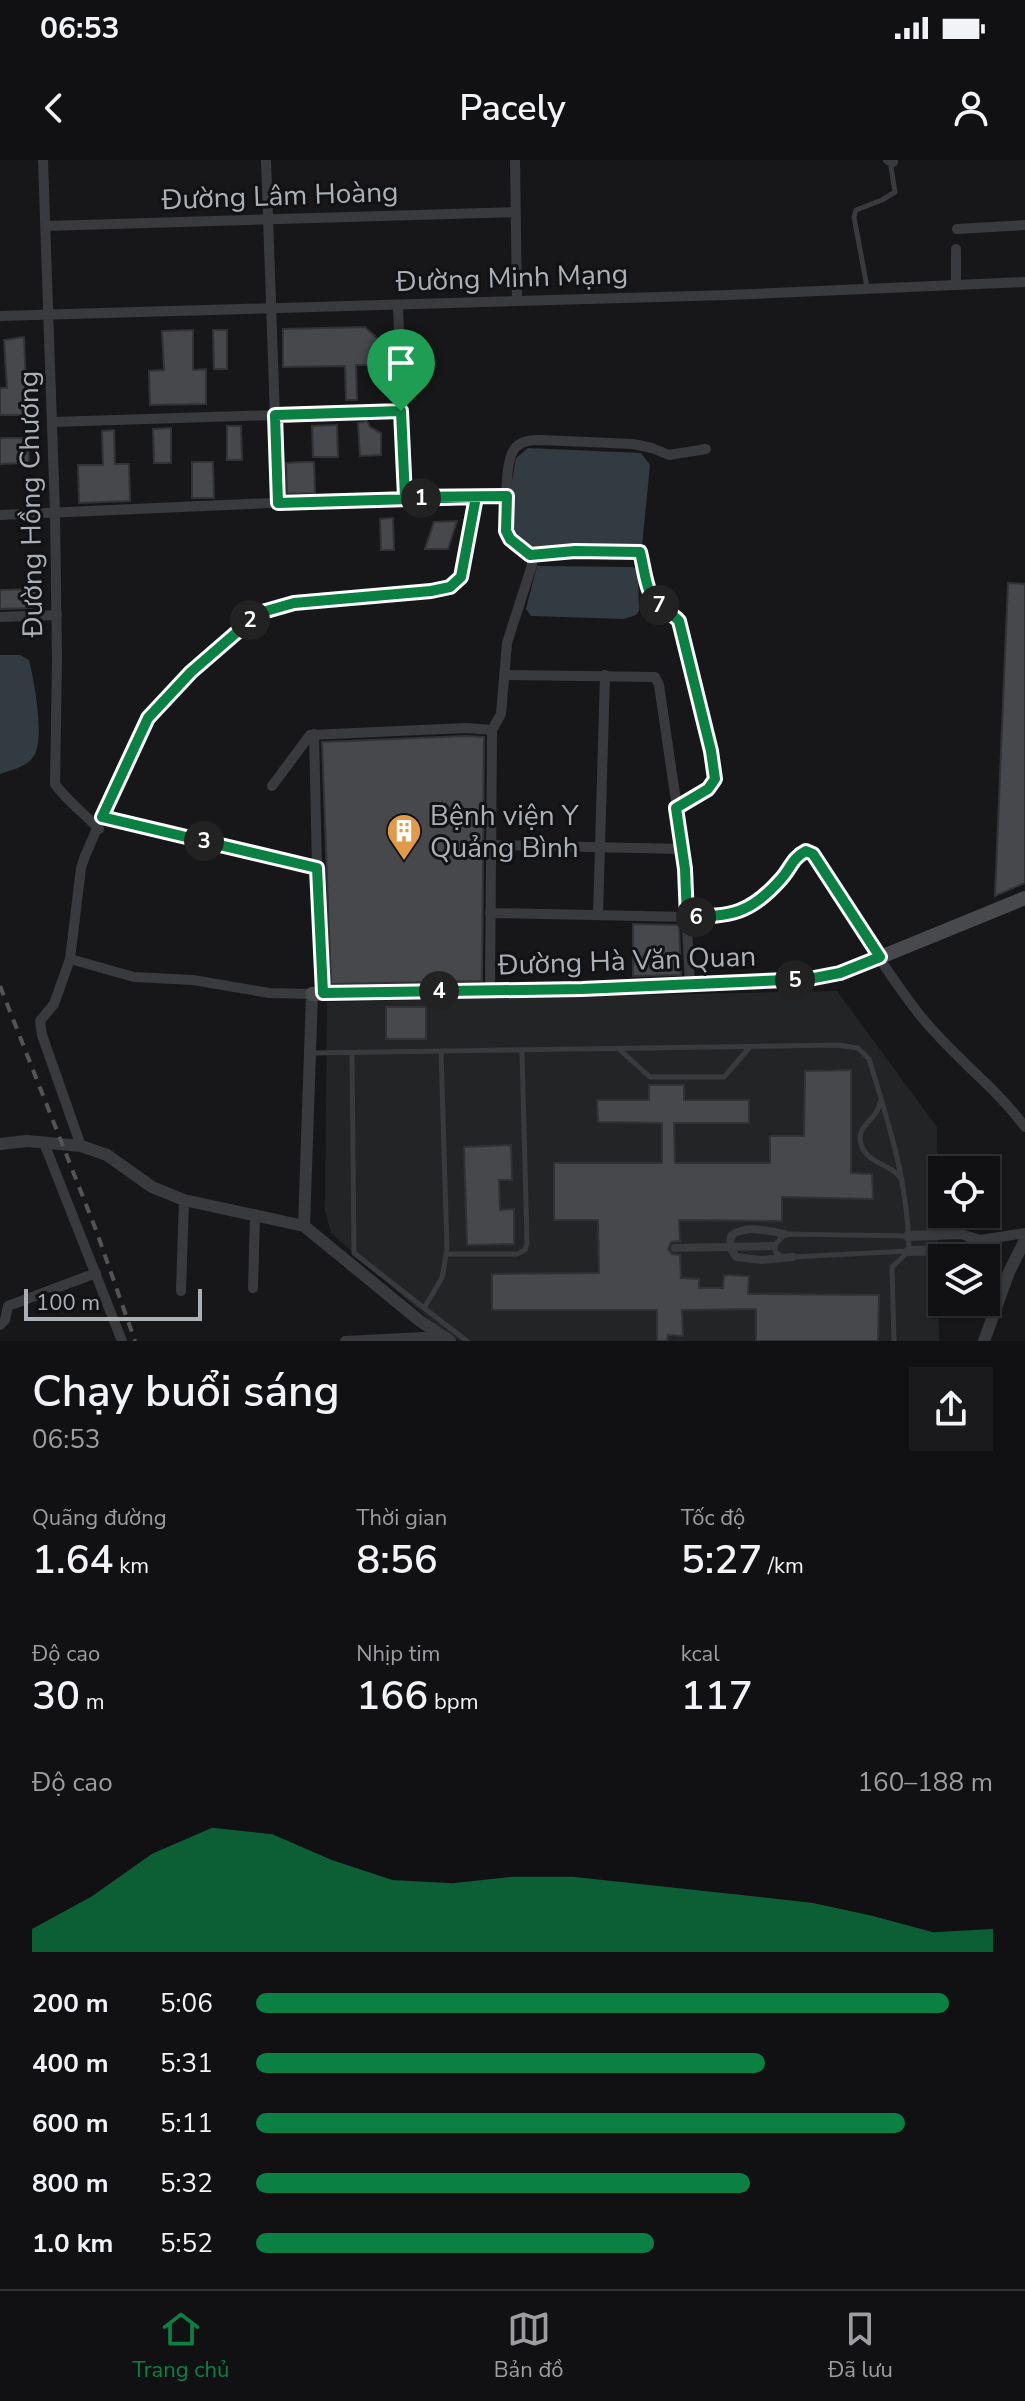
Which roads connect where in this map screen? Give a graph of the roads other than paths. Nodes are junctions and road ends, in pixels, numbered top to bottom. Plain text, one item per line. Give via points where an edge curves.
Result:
1 (43, 160) edge
2 (266, 160) edge
3 (515, 160) edge
4 (892, 161) edge
5 (515, 212) junction
6 (270, 218) junction
7 (1025, 225) edge
8 (46, 226) junction
9 (957, 229) dead end
10 (956, 249) dead end
11 (1025, 282) edge
12 (956, 285) junction
13 (868, 289) junction
14 (517, 300) junction
15 (398, 306) junction
16 (272, 308) junction
17 (48, 314) junction
18 (0, 316) edge
19 (401, 411) junction
20 (275, 415) junction
21 (53, 422) junction
22 (706, 449) dead end
23 (507, 496) junction
24 (405, 497) junction
25 (476, 497) junction
26 (278, 503) junction
27 (55, 513) junction
28 (0, 515) edge
29 (530, 555) junction
30 (57, 615) junction
31 (0, 617) edge
32 (505, 675) junction
33 (605, 675) junction
34 (492, 730) junction
35 (314, 734) junction
36 (272, 786) dead end
37 (676, 808) junction
38 (100, 823) junction
39 (490, 845) junction
40 (600, 848) junction
41 (683, 849) junction
42 (317, 868) junction
43 (1025, 898) edge
44 (490, 913) junction
45 (598, 915) junction
46 (687, 917) junction
47 (880, 957) junction
48 (70, 959) junction
49 (690, 985) junction
50 (490, 990) junction
51 (318, 994) junction
52 (750, 1047) junction
53 (619, 1050) junction
54 (441, 1051) junction
55 (522, 1052) junction
56 (309, 1053) junction
57 (352, 1053) junction
58 (881, 1097) junction
59 (1025, 1127) edge
60 (44, 1143) junction
61 (0, 1144) edge
62 (81, 1146) junction
63 (903, 1182) junction
64 (184, 1200) junction
65 (255, 1214) junction
66 (304, 1226) junction
67 (1025, 1233) edge
68 (785, 1234) junction
69 (908, 1236) junction
70 (980, 1240) junction
71 (1025, 1240) edge
72 (774, 1246) junction
73 (730, 1247) junction
74 (675, 1248) dead end
75 (909, 1251) junction
76 (446, 1254) junction
77 (793, 1257) junction
78 (96, 1273) junction
79 (253, 1288) dead end
80 (181, 1291) dead end
81 (424, 1308) junction
82 (0, 1325) edge
83 (447, 1338) edge
84 (122, 1341) edge
85 (345, 1341) edge
86 (467, 1341) edge
87 (894, 1341) edge
88 (984, 1341) edge

1 - 8 street, Đường Hồng Chương
2 - 6 street
3 - 5 street
4 - 13 lane via 895,192 856,210 854,217
5 - 6 street, Đường Lâm Hoàng
5 - 14 street
6 - 8 street, Đường Lâm Hoàng
6 - 16 street
7 - 9 street
8 - 17 street, Đường Hồng Chương
10 - 12 street
11 - 12 street, Đường Minh Mạng
12 - 13 street, Đường Minh Mạng
13 - 14 street, Đường Minh Mạng
14 - 15 street, Đường Minh Mạng
15 - 16 street, Đường Minh Mạng
15 - 19 street
16 - 17 street, Đường Minh Mạng
16 - 20 street
17 - 18 street, Đường Minh Mạng
17 - 21 street, Đường Hồng Chương
19 - 20 street
19 - 24 street
20 - 21 street
20 - 26 street
21 - 27 street, Đường Hồng Chương
22 - 23 street via 669,455 633,444 527,441 512,455
23 - 25 street
23 - 29 street via 506,531
24 - 25 street
24 - 26 street
25 - 38 street via 461,577 450,587 280,605 242,626 148,718
26 - 27 street
27 - 28 street
27 - 30 street, Đường Hồng Chương
29 - 32 street via 532,565 507,643
29 - 37 street via 640,552 657,604 679,621 715,779
30 - 31 street
30 - 38 street, Đường Hồng Chương via 55,784 65,799
32 - 33 street
32 - 34 street via 501,714
33 - 37 street via 655,677
33 - 40 street
34 - 35 street
34 - 39 street
35 - 36 street
35 - 42 street
37 - 41 street
38 - 42 street
38 - 48 street via 81,868
39 - 40 street
39 - 44 street
40 - 41 street
40 - 45 street
41 - 46 street
42 - 51 street
43 - 47 main road, Đường Hà Văn Quan
44 - 45 street
44 - 50 street
45 - 46 street
46 - 47 street via 742,912 806,851 813,854
46 - 49 street
47 - 49 main road, Đường Hà Văn Quan via 809,979
47 - 59 street via 919,1014
48 - 51 street via 134,977
48 - 62 street via 54,1004 40,1021
49 - 50 main road, Đường Hà Văn Quan
50 - 51 main road, Đường Hà Văn Quan
51 - 56 street
52 - 53 lane
52 - 53 lane via 724,1077 650,1077
52 - 58 lane via 858,1048 869,1059
53 - 55 lane
54 - 55 lane
54 - 57 lane
54 - 76 lane
55 - 76 lane via 525,1250
56 - 57 lane
56 - 66 street
57 - 81 lane via 354,1253
58 - 63 lane
58 - 63 lane via 877,1114 860,1132 860,1143 870,1158 891,1167
60 - 61 street
60 - 62 street
60 - 78 street
62 - 64 street via 107,1155 152,1187
63 - 69 lane
64 - 65 street
64 - 80 street
65 - 66 street
65 - 79 street
66 - 83 street
67 - 70 street
68 - 69 lane
68 - 72 lane
68 - 73 street via 738,1231 731,1236
69 - 70 street via 961,1234
69 - 75 lane
70 - 75 street via 960,1250
71 - 88 street
72 - 73 street
72 - 77 lane via 776,1253
73 - 74 street
73 - 77 street via 746,1260
75 - 77 lane
75 - 87 lane via 892,1267
76 - 81 lane via 442,1278
78 - 82 street via 8,1306
78 - 84 street
81 - 86 lane
83 - 85 street

